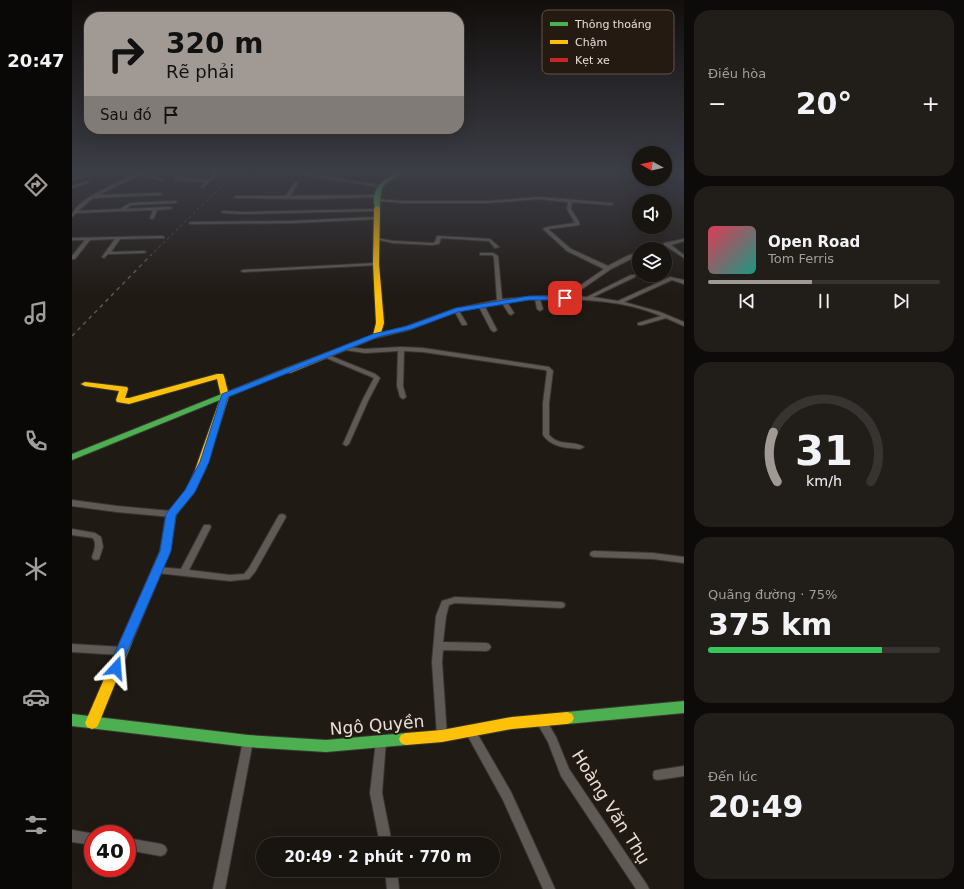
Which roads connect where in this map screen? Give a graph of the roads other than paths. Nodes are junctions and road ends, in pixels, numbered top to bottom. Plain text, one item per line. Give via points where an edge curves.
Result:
1 (76, 212) edge
2 (154, 212) edge
3 (233, 212) edge
4 (571, 212) edge
5 (376, 214) junction
6 (72, 216) edge
7 (152, 218) dead end
8 (192, 223) dead end
9 (162, 238) dead end
10 (72, 239) edge
11 (88, 239) junction
12 (118, 239) junction
13 (377, 239) junction
14 (684, 240) edge
15 (672, 243) edge
16 (497, 247) dead end
17 (672, 248) edge
18 (144, 252) dead end
19 (482, 254) dead end
20 (632, 256) edge
21 (684, 257) edge
22 (73, 258) dead end
23 (376, 264) junction
24 (607, 268) junction
25 (243, 271) dead end
26 (632, 276) edge
27 (684, 282) edge
28 (537, 298) junction
29 (565, 298) junction
30 (588, 298) junction
31 (502, 302) junction
32 (620, 302) junction
33 (480, 305) junction
34 (540, 309) dead end
35 (456, 310) junction
36 (511, 313) dead end
37 (667, 316) junction
38 (683, 322) edge
39 (464, 324) dead end
40 (640, 324) dead end
41 (494, 330) dead end
42 (376, 336) junction
43 (347, 349) junction
44 (401, 349) junction
45 (326, 356) junction
46 (86, 384) dead end
47 (225, 396) junction
48 (402, 396) dead end
49 (346, 444) dead end
50 (580, 447) dead end
51 (72, 457) edge
52 (72, 503) edge
53 (171, 514) junction
54 (282, 517) dead end
55 (207, 527) dead end
56 (72, 532) edge
57 (594, 554) dead end
58 (96, 557) dead end
59 (684, 560) edge
60 (157, 570) junction
61 (183, 573) junction
62 (561, 605) dead end
63 (438, 646) junction
64 (486, 647) dead end
65 (72, 648) edge
66 (122, 651) junction
67 (684, 707) edge
68 (72, 720) edge
69 (541, 721) junction
70 (92, 723) junction
71 (470, 731) junction
72 (442, 736) junction
73 (381, 740) junction
74 (248, 741) junction
75 (684, 771) edge
76 (658, 775) dead end
77 (72, 836) edge
78 (385, 837) edge
79 (84, 838) edge
80 (136, 846) edge
81 (161, 850) dead end
82 (392, 877) edge
83 (219, 889) edge
84 (393, 889) edge
85 (549, 889) edge
86 (643, 889) edge

1 - 6 street
2 - 7 street
3 - 5 street
4 - 24 street via 577,224 545,230 568,250
5 - 8 street via 292,222
5 - 13 street
9 - 12 street
10 - 11 street
11 - 12 street
11 - 22 street
12 - 18 street via 106,255
13 - 16 street via 433,244 437,243 439,237 466,238 490,240
13 - 23 street
14 - 15 street
17 - 21 street
19 - 31 street via 496,256
20 - 24 street
23 - 25 street
23 - 42 street via 380,323
24 - 29 street
26 - 30 street
27 - 32 street via 672,278
28 - 29 street
28 - 31 street
28 - 34 street
29 - 30 street
30 - 32 street
31 - 33 street
31 - 36 street
32 - 37 street
33 - 35 street
33 - 41 street
35 - 39 street
35 - 42 street
37 - 38 street
37 - 40 street
42 - 43 street
43 - 44 street
43 - 45 street
44 - 48 street
44 - 50 street via 434,351 547,368 550,371 546,435 554,442
45 - 47 street
45 - 49 street via 377,378
46 - 47 street via 124,389 120,400 129,401 220,376
47 - 51 street
47 - 53 street via 204,462 190,492
52 - 53 street
53 - 60 street via 165,551
54 - 61 street via 246,577 230,578
55 - 61 street
56 - 58 street via 95,536 98,539
57 - 59 street
60 - 61 street
60 - 66 street
62 - 63 street via 449,601 443,606
63 - 64 street
63 - 72 street
65 - 66 street
66 - 70 street
67 - 69 street, Ngô Quyền
68 - 70 street, Ngô Quyền
69 - 71 street, Ngô Quyền via 512,723
69 - 86 street, Hoàng Văn Thụ via 565,772
70 - 74 street, Ngô Quyền
71 - 72 street, Ngô Quyền
71 - 85 street via 507,796
72 - 73 street, Ngô Quyền
73 - 74 street, Ngô Quyền via 326,746
73 - 78 street via 376,793
74 - 83 street
75 - 76 street
77 - 79 street
80 - 81 street
82 - 84 street

